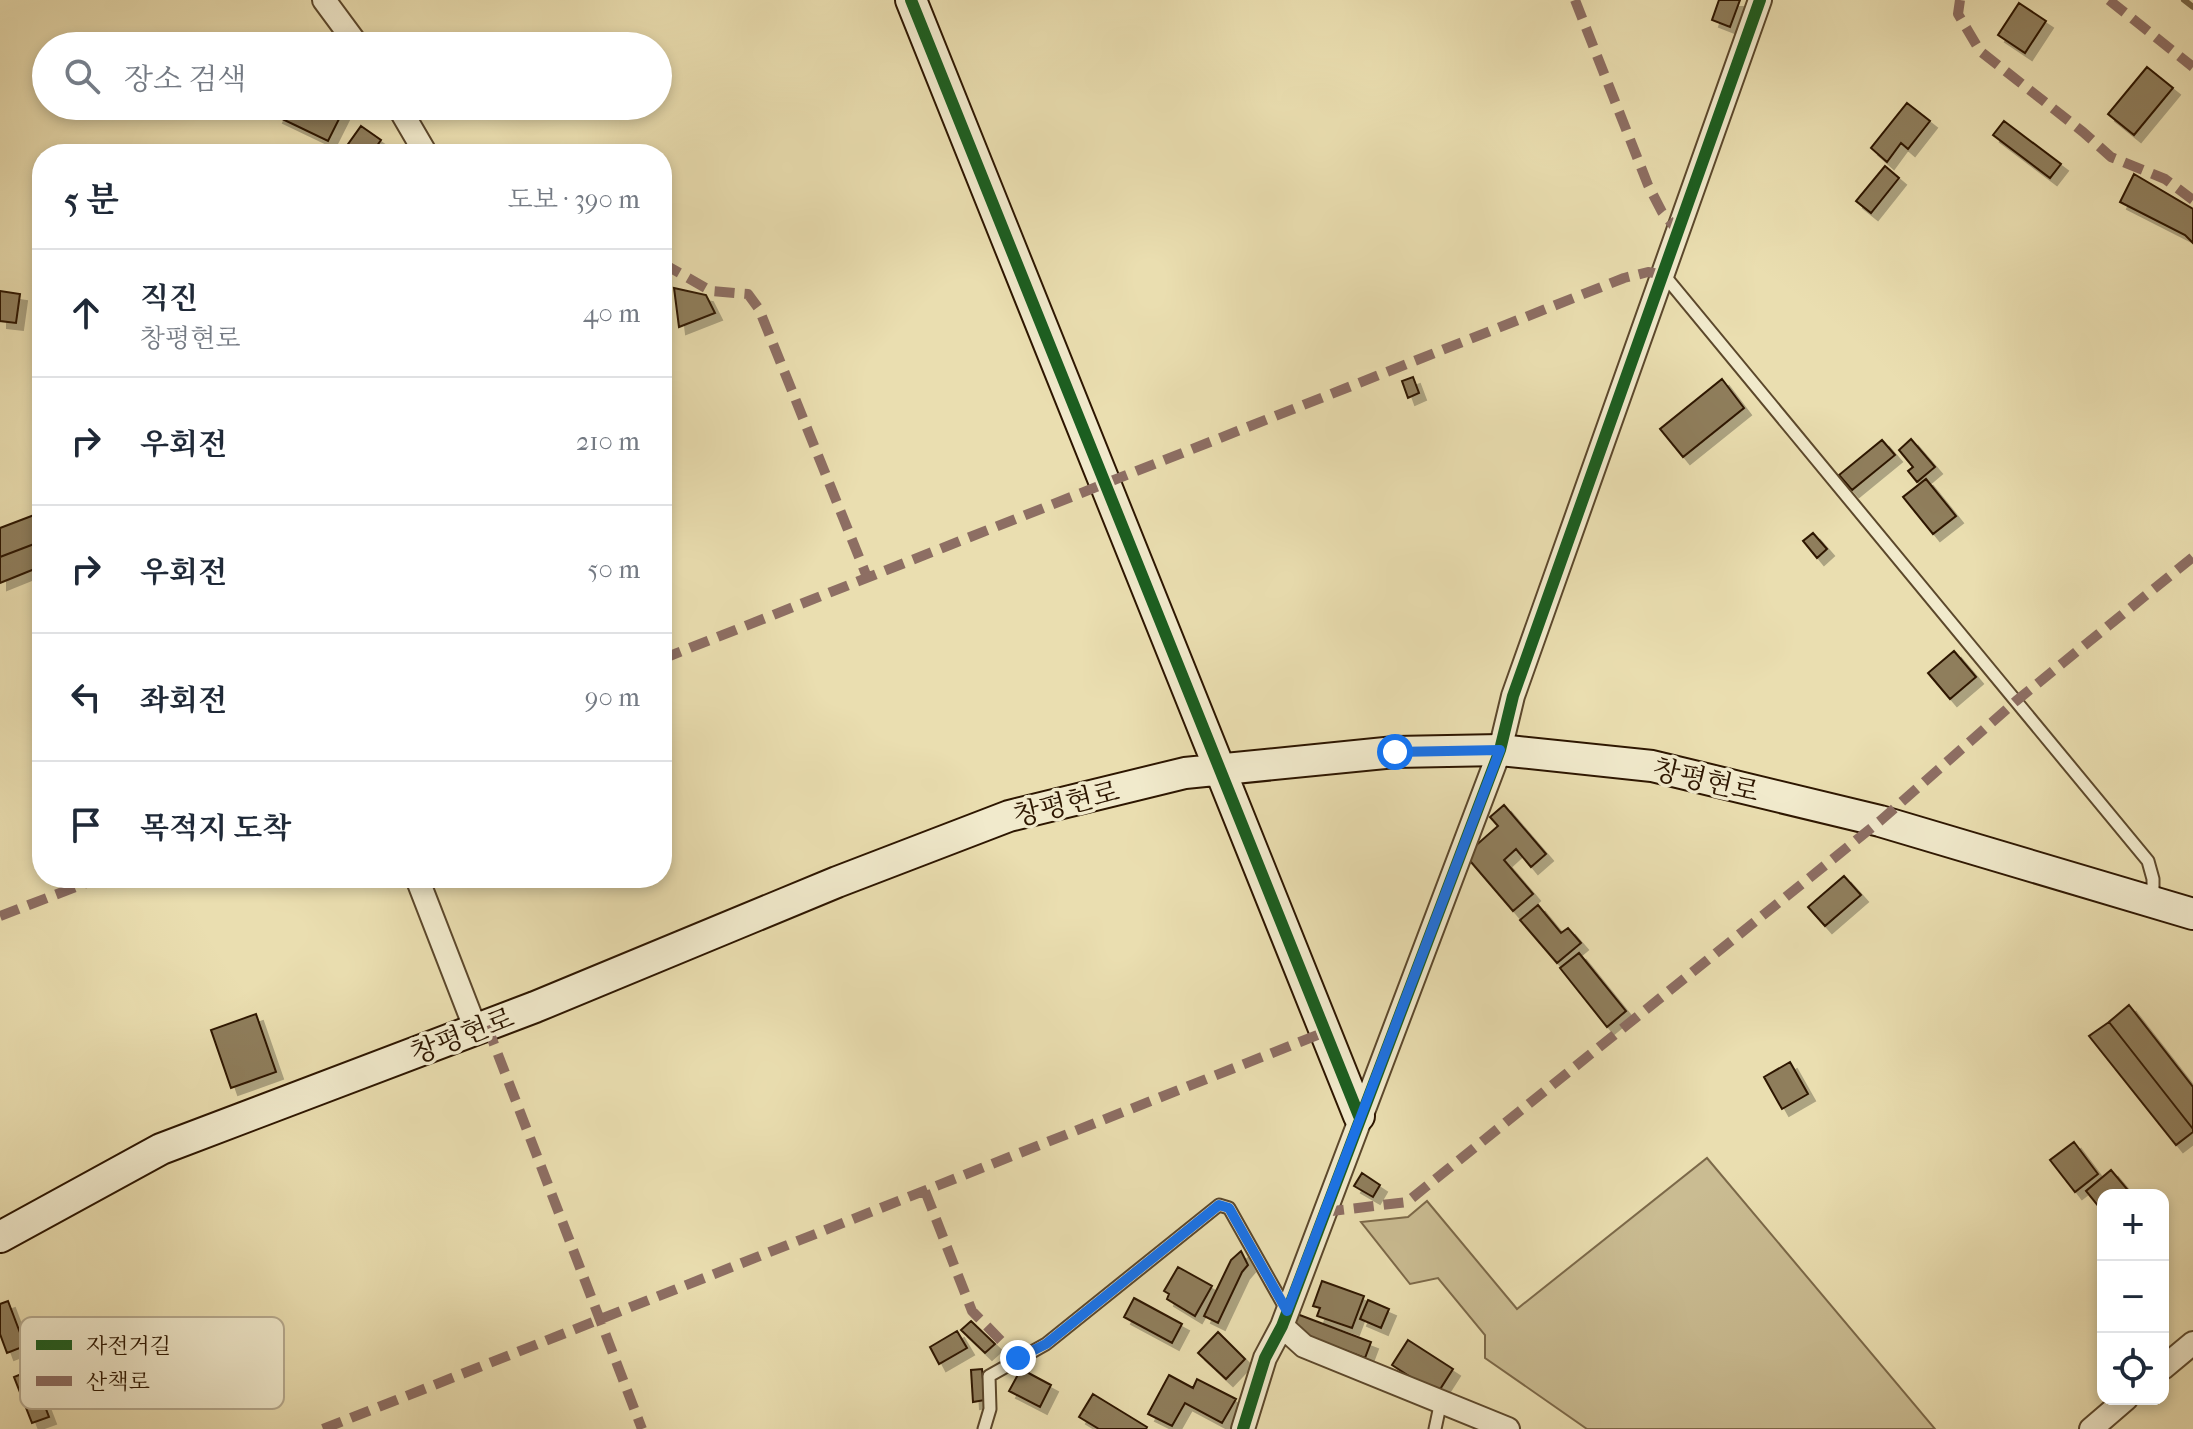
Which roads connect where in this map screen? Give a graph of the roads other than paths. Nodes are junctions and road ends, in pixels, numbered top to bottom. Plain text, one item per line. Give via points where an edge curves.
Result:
1 (324, 0) edge
2 (911, 0) edge
3 (1760, 0) edge
4 (348, 32) edge
5 (406, 120) edge
6 (420, 144) edge
7 (1664, 275) junction
8 (1500, 750) junction
9 (1218, 770) junction
10 (421, 888) edge
11 (2153, 902) junction
12 (2193, 914) edge
13 (476, 1030) junction
14 (1359, 1116) junction
15 (0, 1237) edge
16 (1284, 1318) junction
17 (2193, 1343) edge
18 (2169, 1363) edge
19 (1441, 1401) junction
20 (2119, 1405) edge
21 (984, 1429) edge
22 (1243, 1429) edge
23 (1435, 1429) edge
24 (1508, 1429) edge
25 (2091, 1429) edge

1 - 4 street
2 - 9 main road
3 - 7 street
5 - 6 street
7 - 8 street via 1513,696
7 - 11 lane via 2148,861
8 - 9 main road, 창평현로 via 1395,752
8 - 11 main road, 창평현로 via 1652,766 1880,821
8 - 14 street
9 - 13 main road, 창평현로 via 1185,773 1009,816
9 - 14 main road
10 - 13 street
11 - 12 main road, 창평현로
13 - 15 main road, 창평현로 via 161,1149
14 - 16 street
16 - 19 street via 1304,1346
16 - 21 lane via 1229,1208 1219,1205 1046,1344 989,1376 990,1409
16 - 22 street
17 - 18 street
19 - 23 lane
19 - 24 street
20 - 25 street

